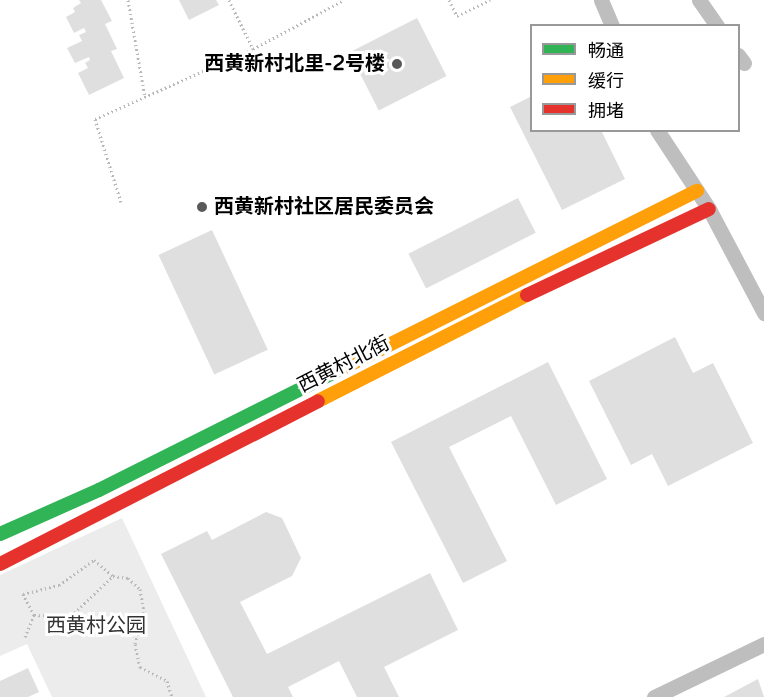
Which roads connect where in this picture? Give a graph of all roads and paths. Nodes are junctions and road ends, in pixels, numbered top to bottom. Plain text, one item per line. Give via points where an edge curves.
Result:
1 (128, 0) edge
2 (229, 0) edge
3 (344, 0) edge
4 (449, 0) edge
5 (490, 0) edge
6 (601, 0) edge
7 (699, 0) edge
8 (611, 24) edge
9 (716, 24) edge
10 (253, 49) junction
11 (145, 97) junction
12 (658, 132) edge
13 (697, 191) junction
14 (121, 202) dead end
15 (709, 209) junction
16 (764, 313) edge
17 (0, 534) edge
18 (0, 564) edge
19 (113, 576) junction
20 (34, 615) junction
21 (25, 637) dead end
22 (764, 644) edge
23 (172, 697) edge
24 (654, 697) edge

1 - 11 path
2 - 10 path
3 - 10 path
4 - 5 path via 457,16
6 - 8 street
7 - 9 street
10 - 11 path
11 - 14 path via 95,119
12 - 13 street
13 - 15 street
13 - 17 street, 西黄村北街 via 99,490
15 - 16 street
15 - 18 street, 西黄村北街 via 526,295
19 - 20 path via 71,616
19 - 20 path via 94,560 59,585 23,594
19 - 23 path via 128,578 140,589 144,612 135,644 140,668 167,681
20 - 21 path
22 - 24 street

